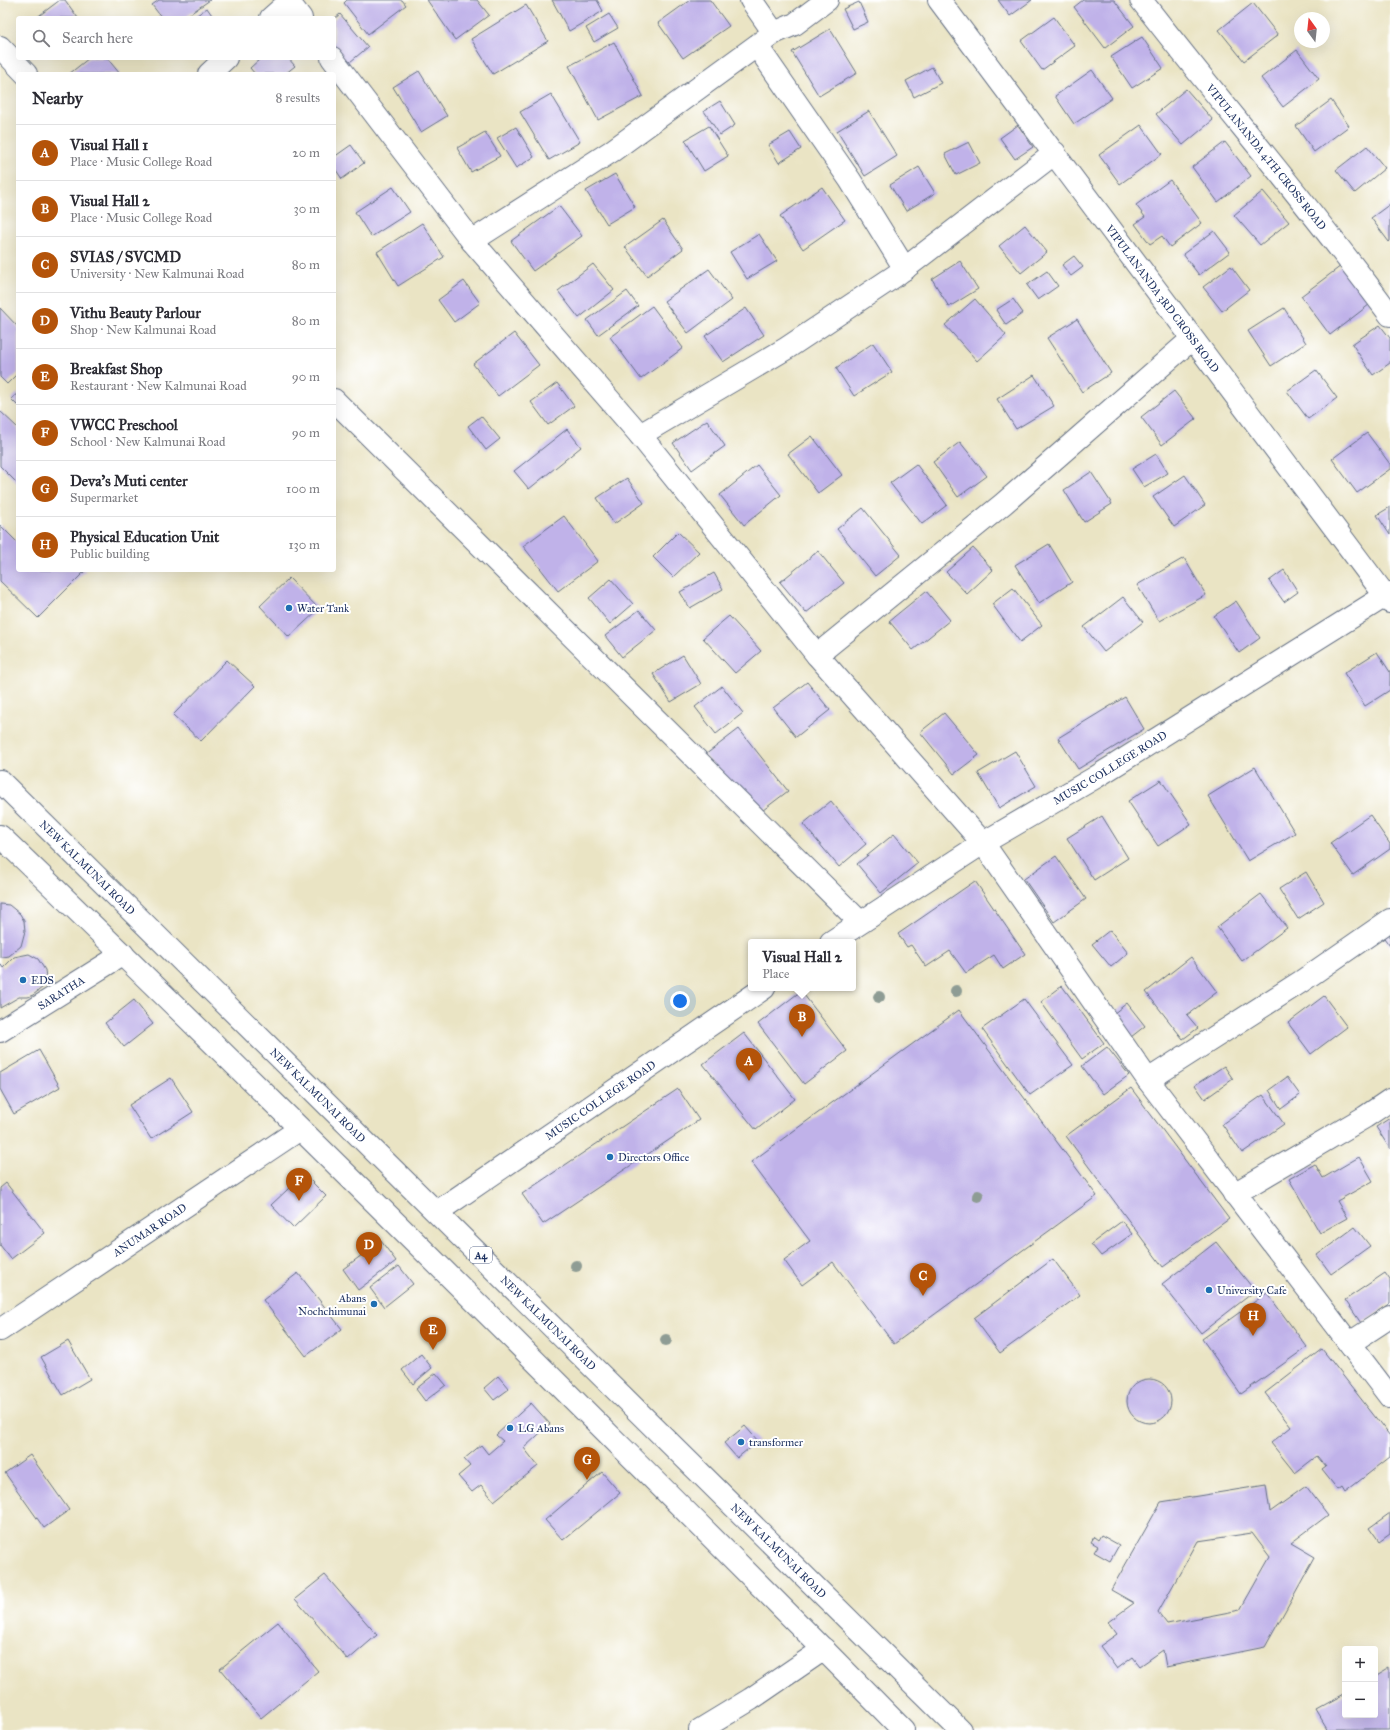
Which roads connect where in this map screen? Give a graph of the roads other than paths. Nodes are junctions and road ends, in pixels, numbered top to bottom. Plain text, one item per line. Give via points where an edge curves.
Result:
1 (751, 0) edge
2 (827, 0) edge
3 (939, 0) edge
4 (1141, 0) edge
5 (292, 7) edge
6 (275, 16) edge
7 (766, 40) junction
8 (0, 47) edge
9 (224, 60) edge
10 (334, 60) edge
11 (24, 72) edge
12 (211, 72) edge
13 (1055, 153) junction
14 (472, 241) junction
15 (905, 269) junction
16 (1390, 315) edge
17 (1192, 339) junction
18 (336, 402) edge
19 (640, 435) junction
20 (1389, 597) edge
21 (817, 655) junction
22 (0, 781) edge
23 (0, 836) edge
24 (983, 843) junction
25 (1390, 920) edge
26 (860, 922) junction
27 (835, 939) edge
28 (123, 954) junction
29 (760, 991) edge
30 (0, 1031) edge
31 (1148, 1080) junction
32 (1390, 1100) edge
33 (300, 1129) junction
34 (1234, 1194) junction
35 (438, 1212) junction
36 (1390, 1316) edge
37 (0, 1330) edge
38 (1350, 1343) junction
39 (1390, 1397) edge
40 (824, 1649) junction
41 (700, 1730) edge
42 (904, 1730) edge
43 (960, 1730) edge

1 - 7 main road
2 - 7 main road via 795,24
3 - 13 main road, VIPULANANDA 3RD CROSS ROAD
4 - 16 main road, VIPULANANDA 4TH CROSS ROAD via 1341,249
5 - 6 main road
7 - 14 main road via 612,151
7 - 15 main road
8 - 11 main road
9 - 12 main road
10 - 14 main road
13 - 15 main road
13 - 17 main road, VIPULANANDA 3RD CROSS ROAD
14 - 19 main road
15 - 19 main road via 788,348
17 - 20 main road, VIPULANANDA 3RD CROSS ROAD
17 - 21 main road via 1003,504
18 - 26 main road
19 - 21 main road
20 - 24 main road, MUSIC COLLEGE ROAD via 1096,777
21 - 24 main road
22 - 35 main road, NEW KALMUNAI ROAD / A4
23 - 28 main road
24 - 26 main road, MUSIC COLLEGE ROAD
24 - 31 main road
25 - 31 main road via 1302,981
26 - 27 main road, MUSIC COLLEGE ROAD
28 - 30 main road, SARATHA
28 - 33 main road
29 - 35 main road, MUSIC COLLEGE ROAD
31 - 34 main road
32 - 34 main road via 1366,1117
33 - 37 main road, ANUMAR ROAD
33 - 40 main road
34 - 38 main road
35 - 43 main road, NEW KALMUNAI ROAD / A4
36 - 38 main road
38 - 39 main road
40 - 41 main road
40 - 42 main road

